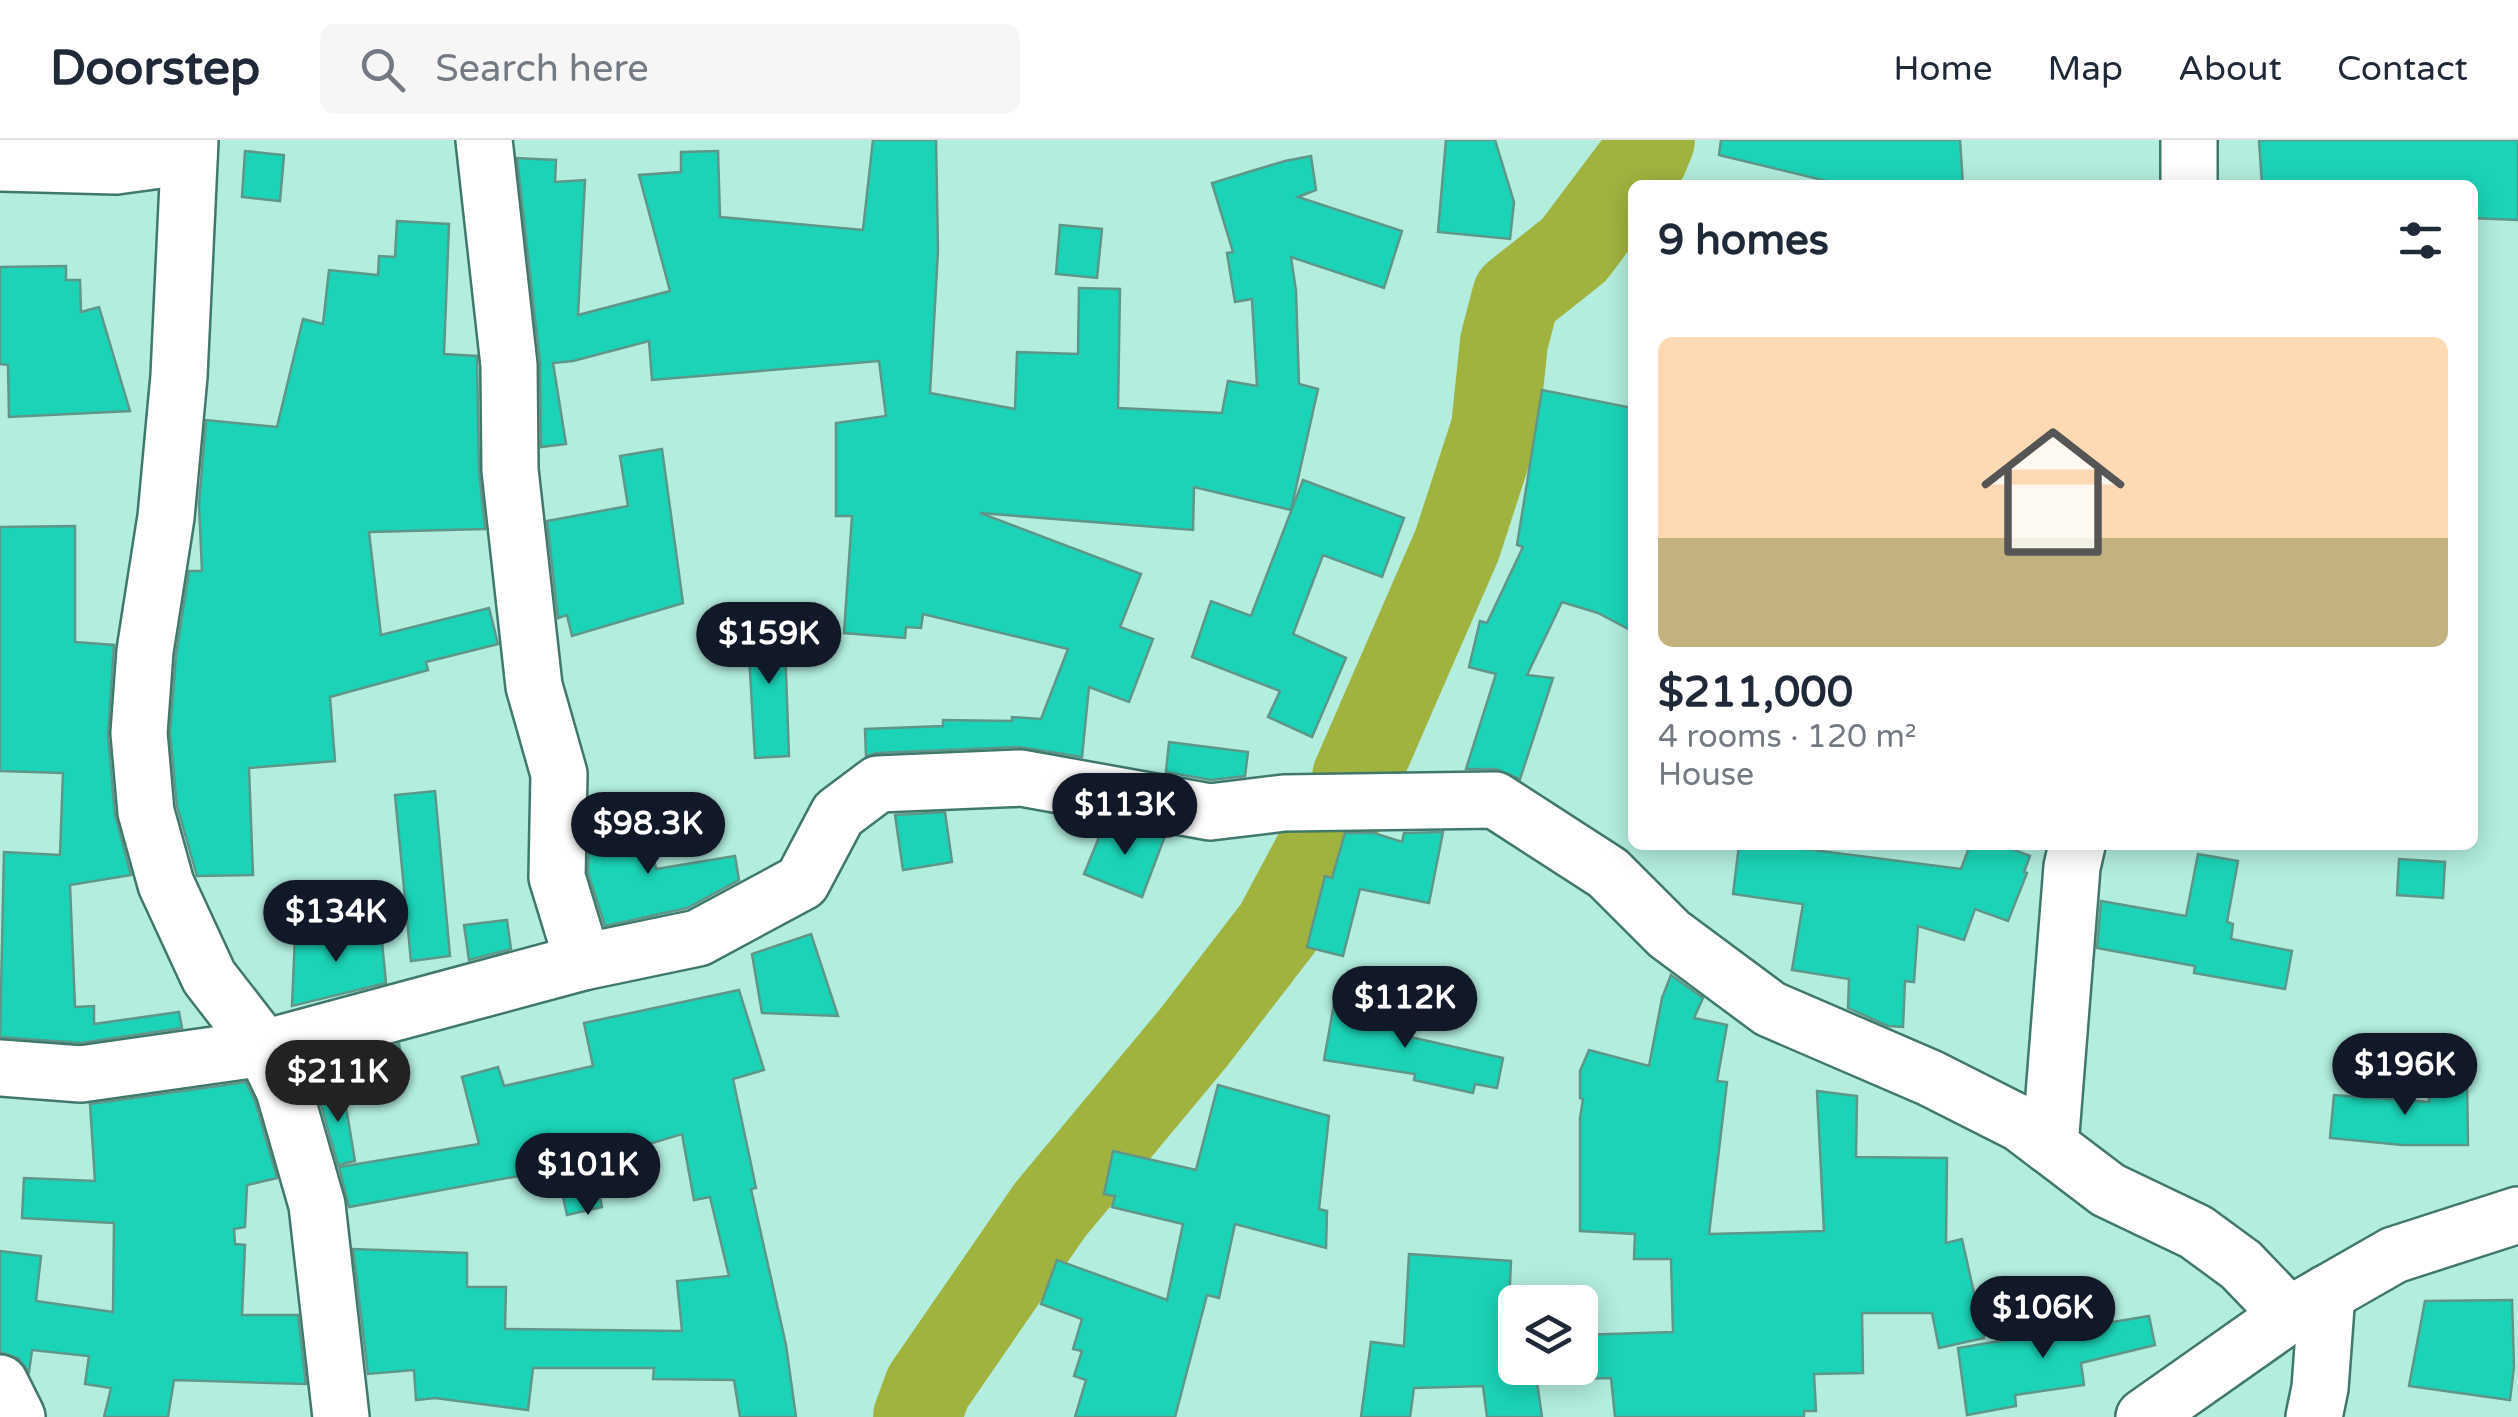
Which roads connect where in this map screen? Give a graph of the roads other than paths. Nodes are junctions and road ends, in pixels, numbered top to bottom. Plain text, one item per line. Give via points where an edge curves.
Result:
1 (484, 140) edge
2 (2189, 140) edge
3 (190, 148) edge
4 (0, 164) edge
5 (2190, 180) edge
6 (2076, 850) edge
7 (583, 962) junction
8 (264, 1048) junction
9 (0, 1068) edge
10 (2050, 1146) junction
11 (2518, 1215) edge
12 (2308, 1304) junction
13 (0, 1383) edge
14 (17, 1417) edge
15 (341, 1417) edge
16 (2144, 1417) edge
17 (2314, 1417) edge

1 - 7 street via 534,686 559,774 557,877
2 - 5 street
3 - 4 street via 116,166
3 - 8 street via 179,376 145,651 140,752 146,812 166,884 208,977
6 - 10 street
7 - 8 street
7 - 10 street via 698,938 802,882 838,814 878,784 1021,778 1210,812 1284,803 1495,800 1608,873 1669,934 1770,1009 1930,1078
8 - 9 street via 81,1074
8 - 15 street via 284,1090 317,1205
10 - 12 street via 2108,1190 2196,1232
11 - 12 street via 2394,1255
12 - 16 street
12 - 17 street via 2320,1388
13 - 14 street

